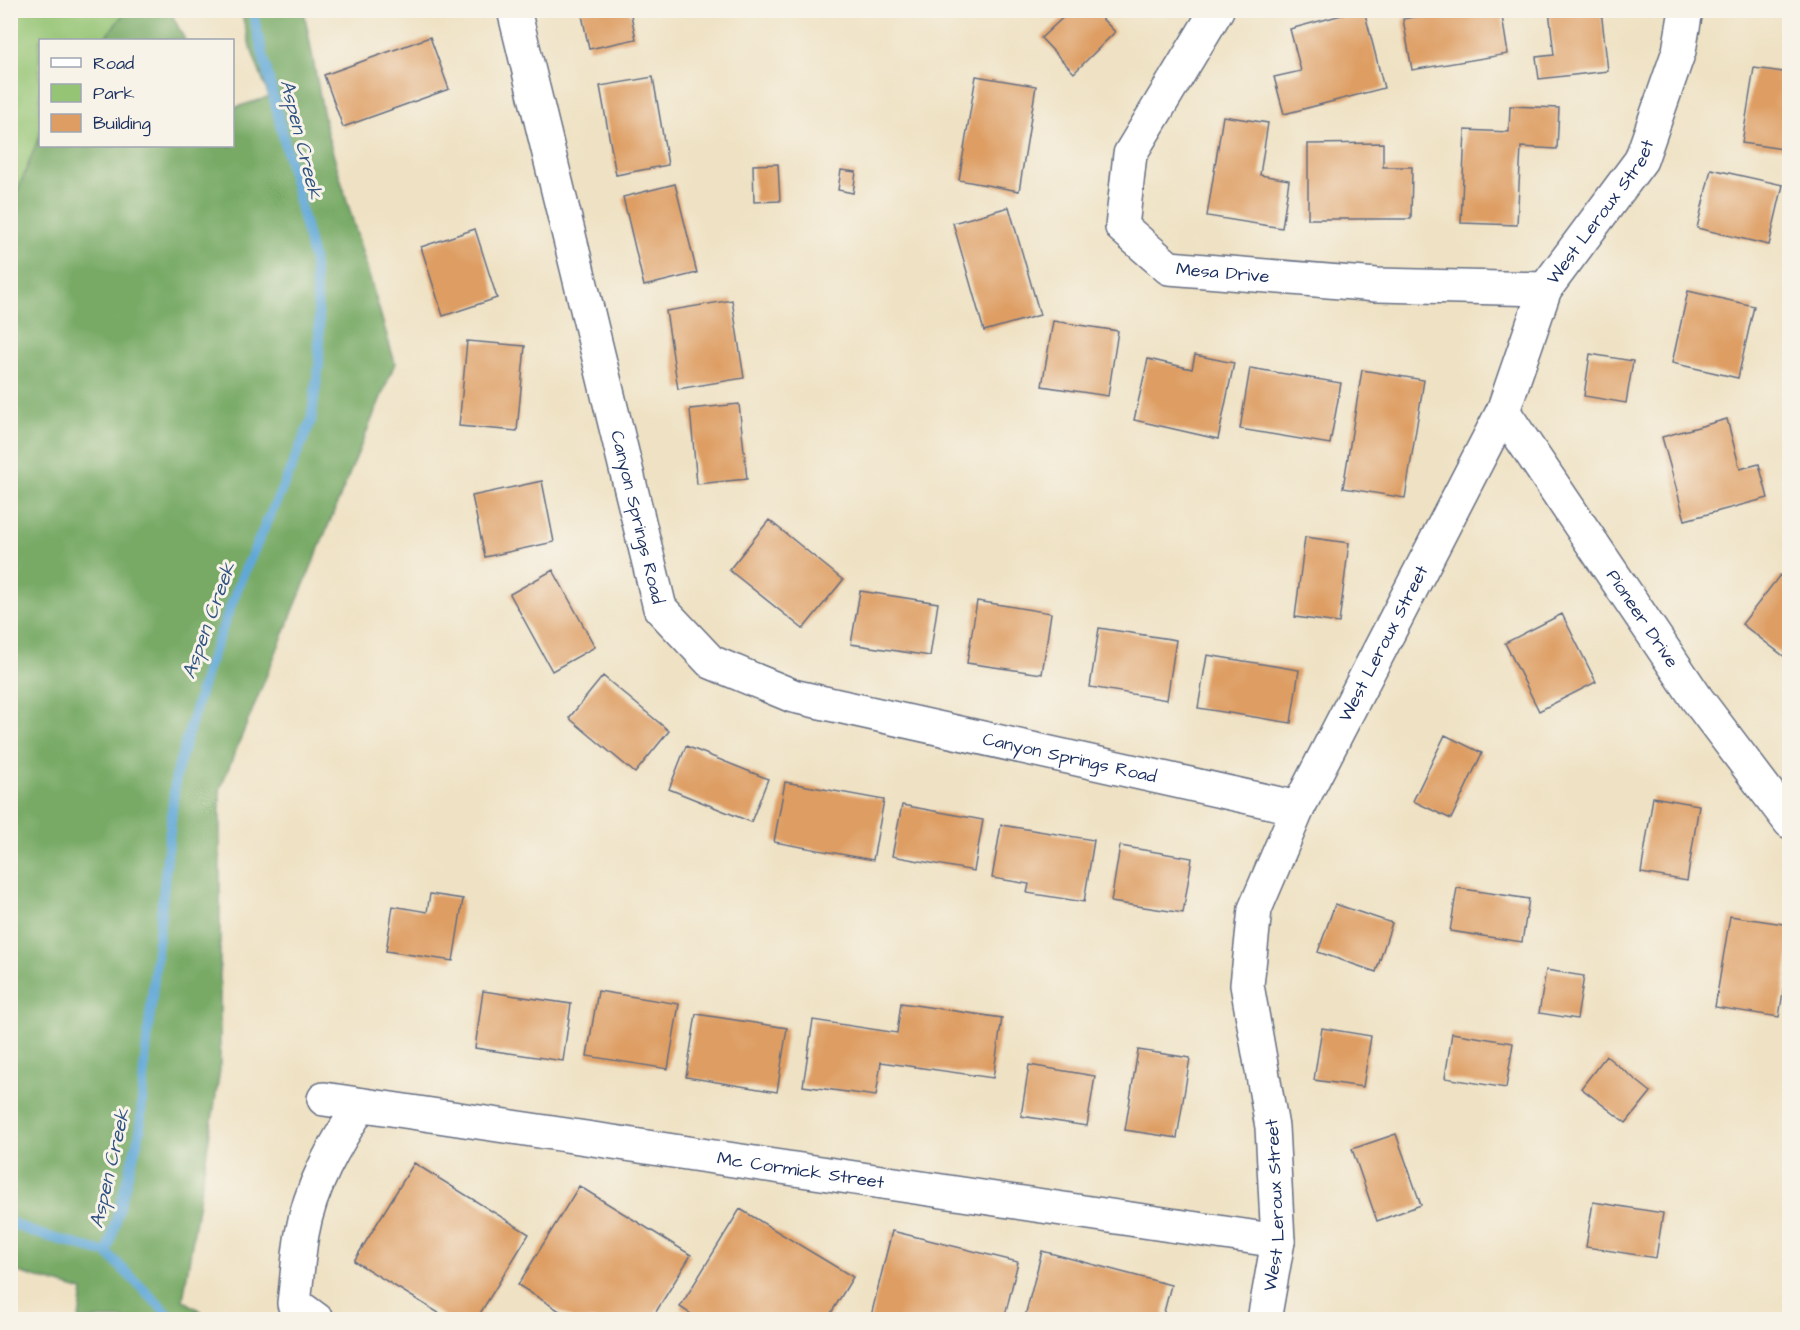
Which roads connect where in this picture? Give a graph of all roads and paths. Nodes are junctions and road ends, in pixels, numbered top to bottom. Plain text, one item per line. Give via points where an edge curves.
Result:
1 (514, 10) edge
2 (1217, 10) edge
3 (1686, 10) edge
4 (1545, 289) junction
5 (1503, 411) junction
6 (1298, 808) junction
7 (1790, 822) edge
8 (324, 1099) dead end
9 (361, 1105) junction
10 (1278, 1240) junction
11 (317, 1320) edge
12 (1264, 1320) edge

1 - 6 street, Canyon Springs Road via 660,608 711,662 793,696
2 - 4 street, Mesa Drive via 1130,154 1122,227 1169,268 1377,285
3 - 4 street, West Leroux Street via 1679,51 1641,159
4 - 5 street, West Leroux Street
5 - 6 street, West Leroux Street
5 - 7 street, Pioneer Drive via 1697,699
6 - 10 street, West Leroux Street via 1255,909 1247,985 1272,1126
8 - 9 street, Mc Cormick Street
9 - 10 street, Mc Cormick Street
9 - 11 street via 334,1146 302,1234 294,1303
10 - 12 street, West Leroux Street

